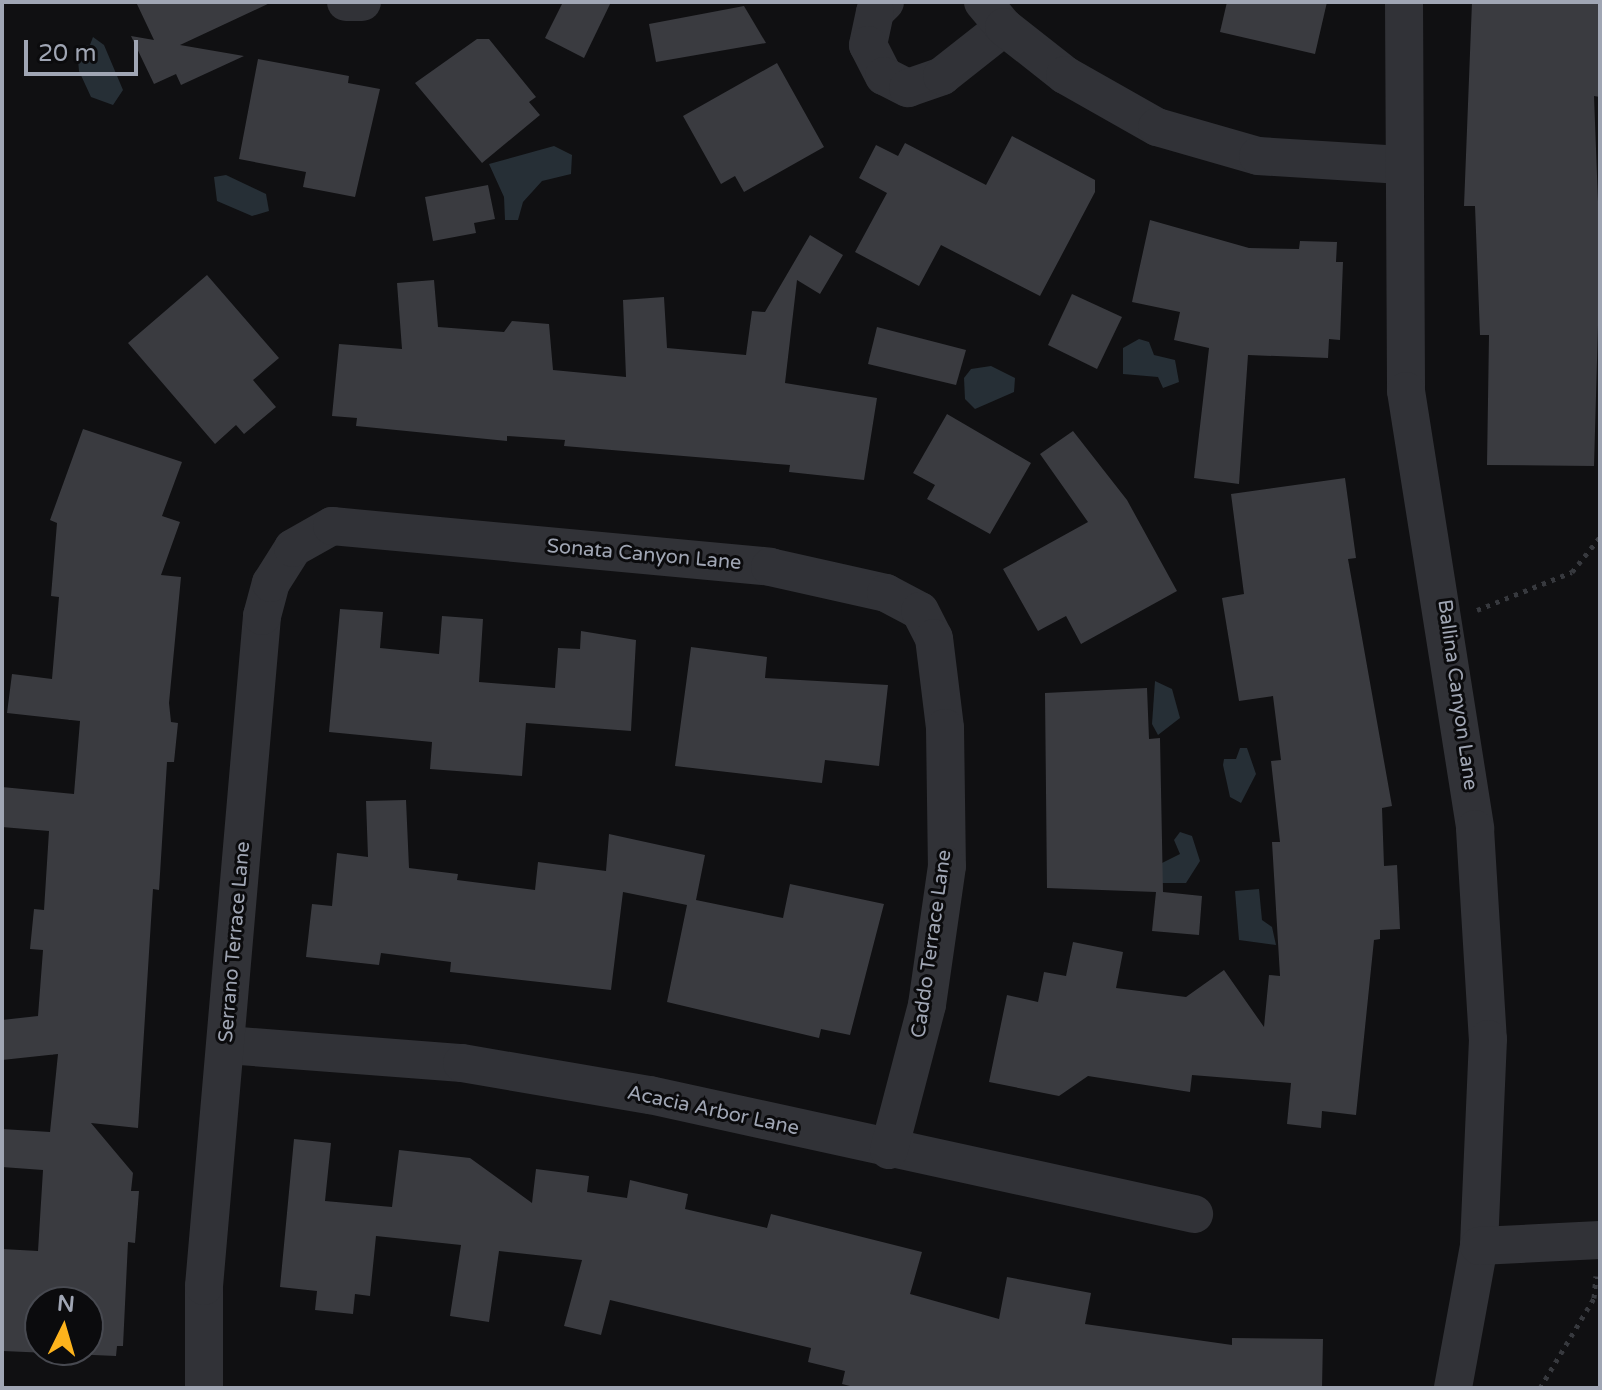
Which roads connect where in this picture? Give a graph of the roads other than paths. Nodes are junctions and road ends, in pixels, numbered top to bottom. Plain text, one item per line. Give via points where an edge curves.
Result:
1 (346, 2) edge
2 (362, 2) edge
3 (885, 2) edge
4 (1404, 2) edge
5 (993, 15) edge
6 (1402, 165) junction
7 (332, 526) joint
8 (934, 638) joint
9 (227, 1045) junction
10 (889, 1150) junction
11 (1194, 1214) dead end
12 (1595, 1240) edge
13 (1479, 1246) junction
14 (204, 1388) edge
15 (1453, 1388) edge

1 - 2 street
3 - 5 street via 875,12 868,45 884,76 908,88 942,76
4 - 6 street, Ballina Canyon Lane
5 - 6 street via 1065,75 1157,127 1258,156
6 - 13 street, Ballina Canyon Lane via 1406,391 1447,622 1475,829 1488,1039
7 - 8 street, Sonata Canyon Lane via 770,567 886,593 920,611
7 - 9 street, Serrano Terrace Lane via 293,548 271,583 262,616
8 - 10 street, Caddo Terrace Lane via 945,728 947,866 927,1005
9 - 10 street, Acacia Arbor Lane via 462,1063 650,1095
9 - 14 street, Serrano Terrace Lane via 204,1286
10 - 11 street, Acacia Arbor Lane
12 - 13 street
13 - 15 street, Ballina Canyon Lane

